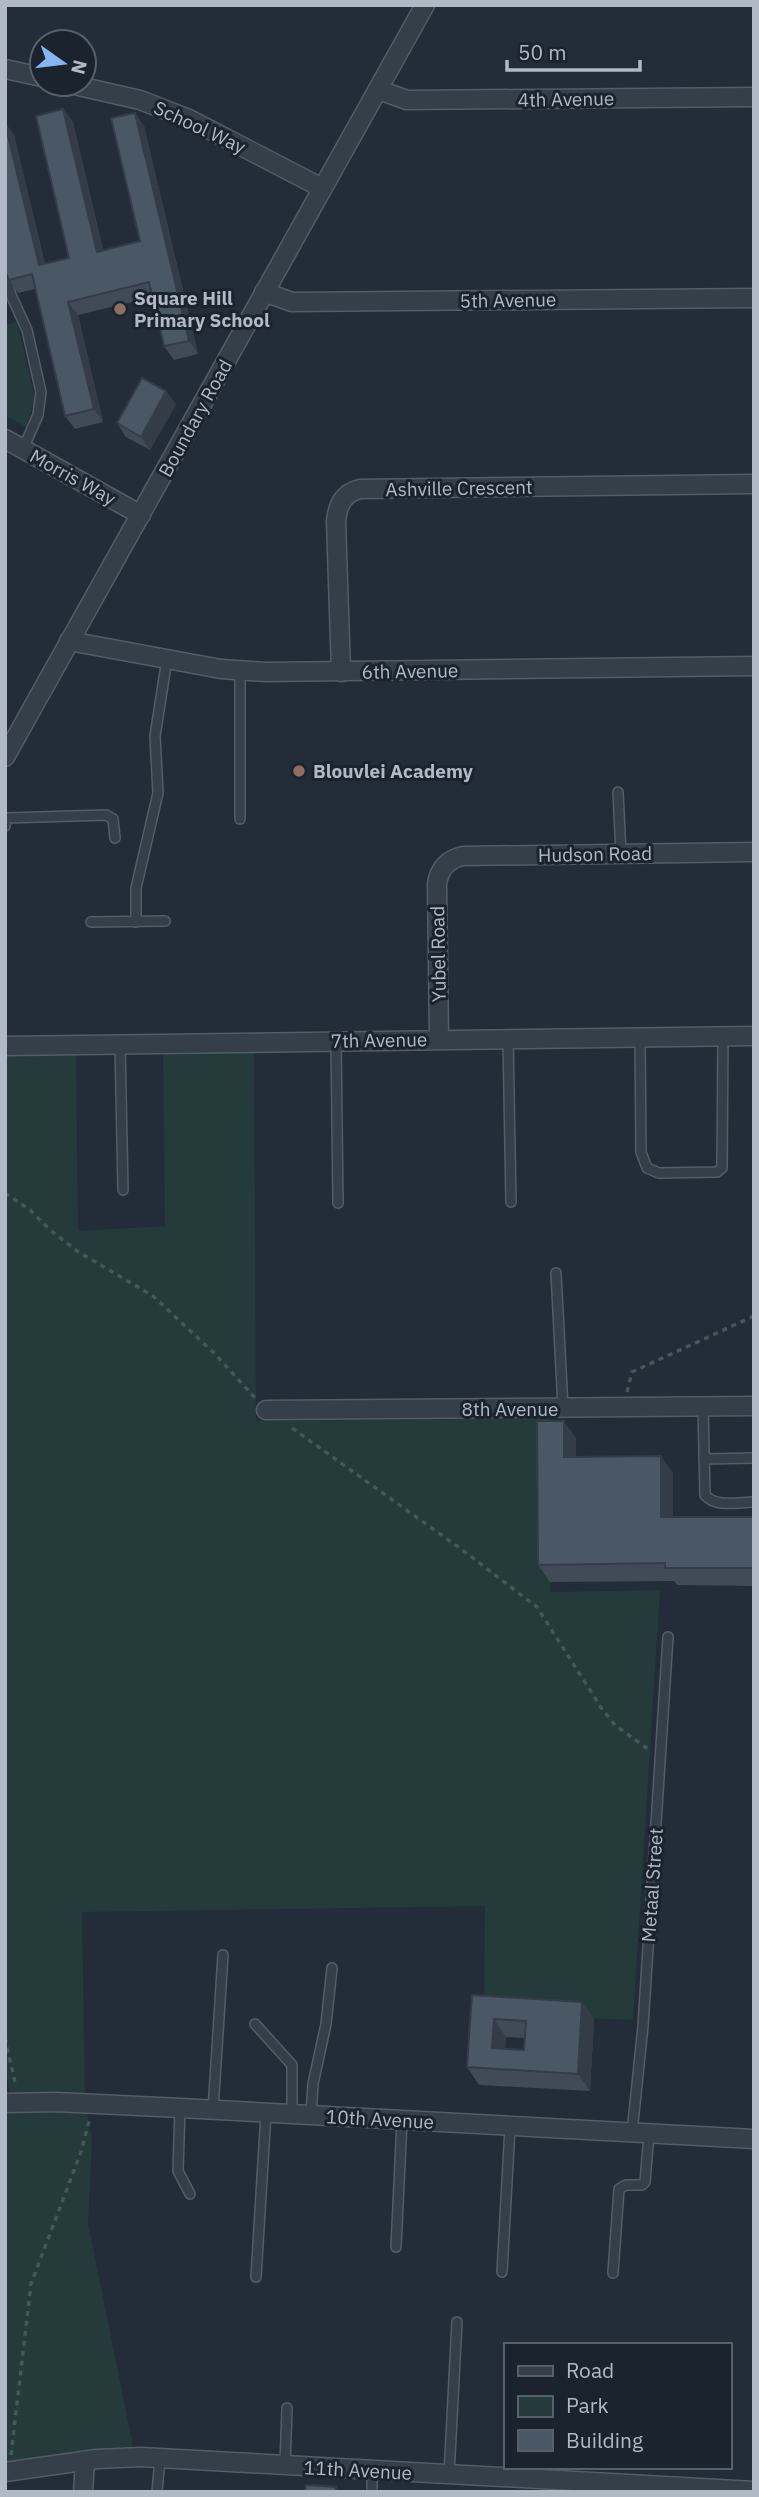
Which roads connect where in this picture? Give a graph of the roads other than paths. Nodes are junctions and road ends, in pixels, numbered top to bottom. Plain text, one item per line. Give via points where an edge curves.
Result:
1 (425, 5) edge
2 (5, 69) edge
3 (28, 74) edge
4 (98, 90) edge
5 (379, 90) junction
6 (754, 97) edge
7 (322, 188) junction
8 (5, 274) edge
9 (264, 292) junction
10 (754, 298) edge
11 (5, 439) edge
12 (23, 449) junction
13 (754, 484) edge
14 (141, 515) junction
15 (69, 641) junction
16 (167, 660) junction
17 (754, 666) edge
18 (240, 670) junction
19 (341, 672) junction
20 (5, 757) edge
21 (618, 792) dead end
22 (5, 818) edge
23 (240, 819) dead end
24 (5, 826) edge
25 (114, 838) dead end
26 (754, 852) edge
27 (621, 854) junction
28 (442, 870) joint
29 (165, 921) dead end
30 (91, 922) dead end
31 (136, 922) junction
32 (723, 1036) junction
33 (754, 1036) edge
34 (640, 1037) junction
35 (439, 1038) junction
36 (508, 1038) junction
37 (336, 1041) junction
38 (120, 1044) junction
39 (5, 1046) edge
40 (122, 1190) dead end
41 (511, 1202) dead end
42 (338, 1203) dead end
43 (556, 1273) dead end
44 (754, 1406) edge
45 (703, 1407) junction
46 (563, 1409) junction
47 (266, 1410) road end
48 (754, 1458) edge
49 (704, 1459) junction
50 (754, 1502) edge
51 (668, 1637) dead end
52 (223, 1955) dead end
53 (332, 1968) dead end
54 (255, 2024) dead end
55 (12, 2102) edge
56 (180, 2108) junction
57 (213, 2110) junction
58 (266, 2113) junction
59 (292, 2115) junction
60 (311, 2116) junction
61 (402, 2121) junction
62 (510, 2127) junction
63 (641, 2134) junction
64 (754, 2140) edge
65 (190, 2194) dead end
66 (396, 2248) dead end
67 (502, 2272) dead end
68 (613, 2273) dead end
69 (256, 2277) dead end
70 (457, 2322) dead end
71 (287, 2408) dead end
72 (160, 2459) junction
73 (85, 2461) junction
74 (285, 2466) junction
75 (373, 2471) junction
76 (8, 2472) edge
77 (521, 2473) edge
78 (449, 2475) junction
79 (572, 2475) edge
80 (496, 2485) edge
81 (754, 2491) edge
82 (83, 2492) edge
83 (157, 2492) edge
84 (372, 2492) edge

1 - 5 street, Boundary Road
2 - 3 street
4 - 7 street, School Way via 189,119
5 - 6 street, 4th Avenue via 407,100
5 - 7 street, Boundary Road
7 - 9 street, Boundary Road
8 - 12 lane via 27,330 41,392 38,415
9 - 10 street, 5th Avenue via 292,302
9 - 14 street, Boundary Road
11 - 12 street, Morris Way
12 - 14 street, Morris Way
13 - 19 street, Ashville Crescent via 349,492 336,521
14 - 15 street, Boundary Road
15 - 16 street, 6th Avenue
15 - 20 street, Boundary Road
16 - 18 street, 6th Avenue
16 - 31 lane via 155,736 158,793 136,888
17 - 19 street, 6th Avenue
18 - 19 street, 6th Avenue
18 - 23 lane
21 - 27 lane
22 - 24 lane
22 - 25 lane via 106,815 113,819
26 - 27 street, Hudson Road
27 - 28 street, Hudson Road via 463,856
28 - 35 street, Yubel Road via 437,884
29 - 31 lane
30 - 31 lane
32 - 33 street, 7th Avenue
32 - 34 street, 7th Avenue
32 - 34 lane via 722,1168 717,1172 659,1173 647,1168 641,1152
34 - 36 street, 7th Avenue
35 - 36 street, 7th Avenue
35 - 37 street, 7th Avenue
36 - 41 lane
37 - 38 street, 7th Avenue
37 - 42 lane
38 - 39 street, 7th Avenue
38 - 40 lane
43 - 46 lane
44 - 45 street, 8th Avenue
45 - 46 street, 8th Avenue
45 - 49 lane
46 - 47 street, 8th Avenue
48 - 49 lane
49 - 50 lane via 708,1499
51 - 63 lane, Metaal Street via 643,2026
52 - 57 lane
53 - 60 lane
54 - 59 lane via 292,2065
55 - 56 street, 10th Avenue
56 - 57 street, 10th Avenue
56 - 65 lane via 178,2171
57 - 58 street, 10th Avenue
58 - 59 street, 10th Avenue
58 - 69 lane
59 - 60 street, 10th Avenue
60 - 61 street, 10th Avenue
61 - 62 street, 10th Avenue
61 - 66 lane
62 - 63 street, 10th Avenue
62 - 67 lane
63 - 64 street, 10th Avenue
63 - 68 lane, Metaal Street via 645,2182 619,2189
70 - 78 lane
71 - 74 lane
72 - 73 street, 11th Avenue
72 - 74 street, 11th Avenue
72 - 83 lane
73 - 76 street, 11th Avenue
73 - 82 street
74 - 75 street, 11th Avenue
75 - 78 street, 11th Avenue
75 - 84 lane
77 - 79 street, 11th Avenue
77 - 80 street, 11th Avenue
78 - 80 street, 11th Avenue
79 - 81 street, 11th Avenue

